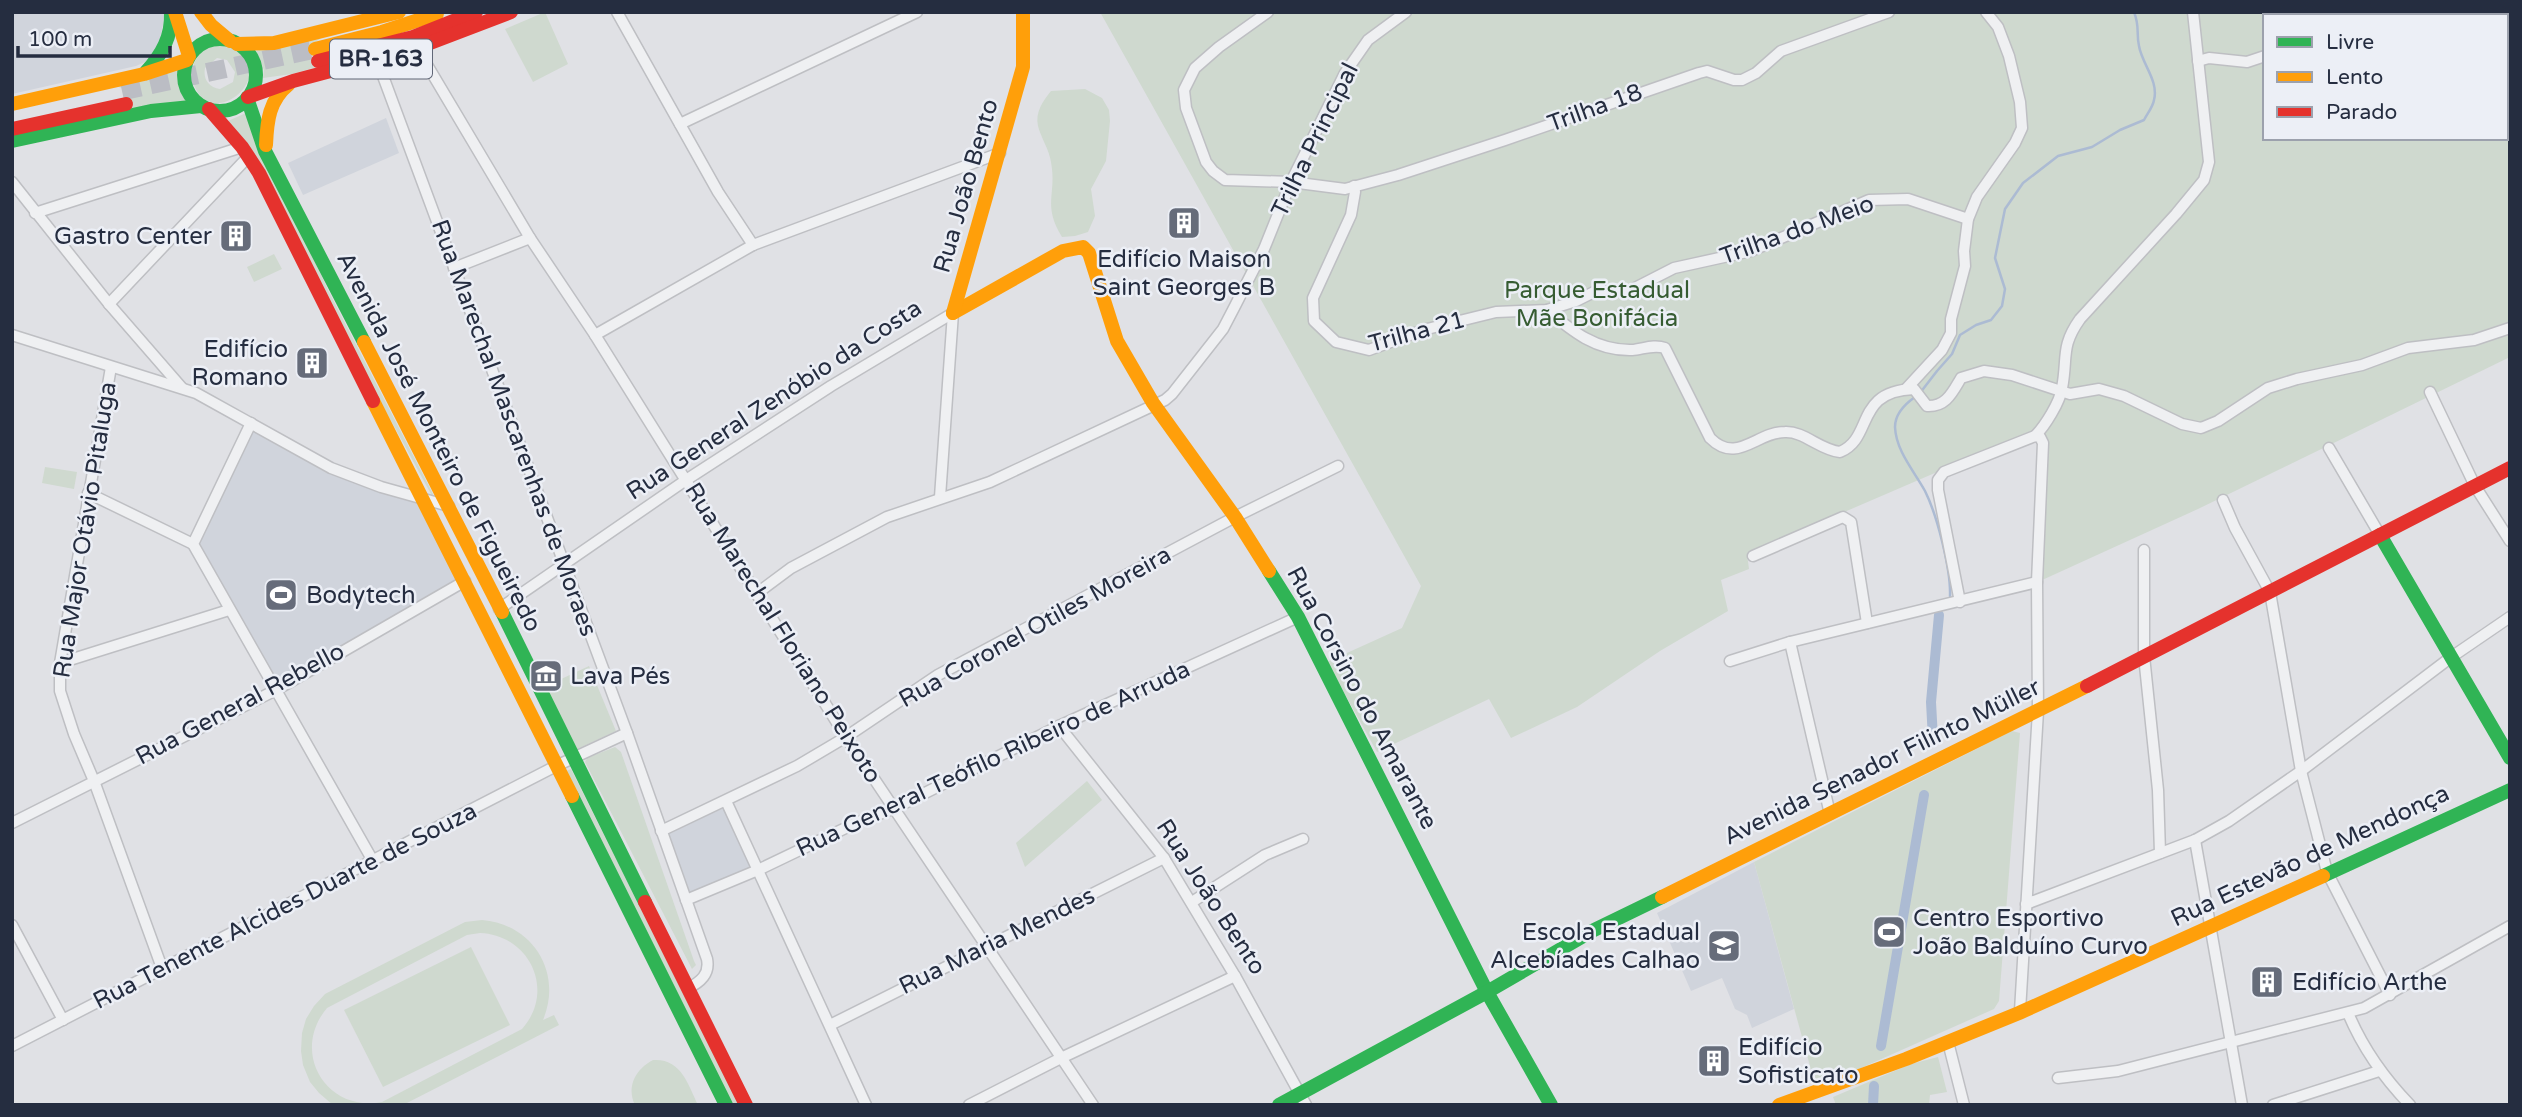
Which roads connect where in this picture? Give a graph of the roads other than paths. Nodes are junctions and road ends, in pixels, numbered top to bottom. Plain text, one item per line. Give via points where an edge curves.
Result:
1 (173, 12) edge
2 (201, 12) edge
3 (399, 12) edge
4 (441, 12) edge
5 (475, 12) edge
6 (511, 12) edge
7 (617, 12) edge
8 (917, 12) edge
9 (1023, 12) edge
10 (1268, 12) edge
11 (1406, 12) edge
12 (1889, 12) edge
13 (1986, 12) edge
14 (2193, 12) edge
15 (380, 15) edge
16 (234, 42) junction
17 (417, 48) junction
18 (2263, 57) edge
19 (188, 58) junction
20 (377, 60) junction
21 (2199, 61) junction
22 (144, 74) junction
23 (293, 80) junction
24 (248, 97) junction
25 (12, 104) edge
26 (205, 107) junction
27 (12, 116) edge
28 (680, 124) junction
29 (12, 128) edge
30 (12, 141) edge
31 (265, 150) junction
32 (245, 152) junction
33 (1000, 153) junction
34 (12, 182) edge
35 (1291, 182) junction
36 (1353, 186) junction
37 (35, 213) junction
38 (1968, 219) junction
39 (530, 237) junction
40 (753, 245) junction
41 (1083, 247) joint
42 (454, 268) junction
43 (109, 304) junction
44 (1547, 310) junction
45 (953, 313) junction
46 (2510, 328) edge
47 (12, 335) edge
48 (595, 335) junction
49 (111, 367) junction
50 (183, 389) junction
51 (1910, 389) junction
52 (2062, 392) junction
53 (2430, 392) dead end
54 (1153, 403) junction
55 (251, 423) junction
56 (2035, 436) junction
57 (2329, 449) dead end
58 (1338, 466) dead end
59 (2510, 468) edge
60 (686, 480) junction
61 (2475, 486) junction
62 (88, 493) junction
63 (940, 497) junction
64 (423, 499) junction
65 (2223, 500) dead end
66 (449, 506) junction
67 (1234, 517) junction
68 (2380, 535) junction
69 (2510, 541) edge
70 (193, 544) junction
71 (2144, 550) dead end
72 (1753, 556) dead end
73 (565, 564) junction
74 (466, 580) junction
75 (2037, 582) junction
76 (2270, 592) junction
77 (756, 594) junction
78 (1960, 602) junction
79 (499, 609) junction
80 (229, 610) junction
81 (1298, 617) junction
82 (2510, 617) edge
83 (1867, 624) junction
84 (1790, 642) junction
85 (2144, 656) junction
86 (2451, 658) junction
87 (1730, 661) dead end
88 (60, 663) junction
89 (276, 690) junction
90 (2038, 711) junction
91 (1059, 726) junction
92 (627, 733) junction
93 (846, 737) junction
94 (572, 758) junction
95 (2510, 758) edge
96 (556, 766) junction
97 (2301, 771) junction
98 (94, 780) junction
99 (2510, 790) edge
100 (726, 801) junction
101 (895, 808) junction
102 (1830, 814) junction
103 (12, 823) edge
104 (661, 831) junction
105 (1303, 839) dead end
106 (2195, 840) junction
107 (2160, 853) junction
108 (1164, 858) junction
109 (373, 861) junction
110 (758, 870) junction
111 (2327, 872) junction
112 (686, 900) junction
113 (1192, 902) junction
114 (2026, 904) junction
115 (12, 925) edge
116 (2510, 926) edge
117 (2210, 929) junction
118 (987, 946) junction
119 (162, 968) junction
120 (1236, 976) junction
121 (688, 988) junction
122 (1487, 992) junction
123 (2390, 995) junction
124 (2020, 1011) junction
125 (2348, 1013) junction
126 (63, 1020) junction
127 (830, 1025) junction
128 (2230, 1041) junction
129 (1948, 1042) junction
130 (12, 1046) edge
131 (1061, 1058) junction
132 (2379, 1071) junction
133 (2058, 1078) dead end
134 (1303, 1099) edge
135 (726, 1105) edge
136 (746, 1105) edge
137 (866, 1105) edge
138 (969, 1105) edge
139 (1093, 1105) edge
140 (1279, 1105) edge
141 (1552, 1105) edge
142 (1779, 1105) edge
143 (1964, 1105) edge
144 (2242, 1105) edge
145 (2273, 1105) edge
146 (2410, 1105) edge

1 - 19 main road
1 - 22 main road via 166,46
2 - 16 main road
3 - 15 main road, BR-163
4 - 5 main road, BR-163 via 316,55 413,37
6 - 17 main road, BR-163
7 - 28 street
8 - 28 street
9 - 33 main road, Rua João Bento via 1023,68
10 - 35 street, Trilha 18 via 1195,68 1184,90 1186,108 1213,171 1226,180
11 - 35 street, Trilha Principal via 1368,40 1356,55
12 - 36 street, Trilha 18 via 1781,51 1742,80 1699,73 1398,175
13 - 38 street via 1998,27 2009,56 2021,102 2022,128
14 - 21 street
15 - 16 main road, BR-163 via 274,43
16 - 19 main road, BR-163 via 208,41
16 - 24 main road via 249,54 255,68 255,83
17 - 20 main road, BR-163
17 - 39 street, Rua Marechal Floriano Peixoto
18 - 21 street via 2247,62
19 - 22 main road, BR-163
19 - 26 main road via 186,85
20 - 23 main road, BR-163
20 - 42 street, Rua Marechal Mascarenhas de Moraes
21 - 52 street via 2208,172 2070,332
22 - 25 main road, BR-163
23 - 24 main road, BR-163
23 - 31 main road via 281,89 269,112
24 - 26 main road, BR-163 via 226,110
24 - 31 main road, Avenida José Monteiro de Figueiredo
26 - 30 main road, BR-163 via 151,111
26 - 32 main road
27 - 29 main road via 124,97
28 - 40 street
31 - 66 main road, Avenida José Monteiro de Figueiredo
32 - 37 street
32 - 43 street
32 - 64 main road
33 - 40 street
33 - 45 main road, Rua João Bento
34 - 37 street
35 - 36 street, Trilha 18 via 1345,189
35 - 54 street, Trilha Principal via 1264,249 1223,329 1176,390
36 - 44 street, Trilha 21 via 1351,215 1312,298 1314,321 1336,342 1369,350 1423,330 1496,312
37 - 43 street
38 - 44 street, Trilha do Meio via 1908,199 1869,200 1751,251 1674,268 1631,290 1594,292
38 - 51 street via 1965,266 1951,333
39 - 42 street
39 - 48 street, Rua Marechal Floriano Peixoto
40 - 48 street
41 - 45 main road, Rua General Zenóbio da Costa via 1062,251
41 - 54 main road, Rua Corsino do Amarante via 1089,253 1117,341
42 - 73 street, Rua Marechal Mascarenhas de Moraes
43 - 50 street
44 - 51 street via 1590,342 1630,350 1665,348 1710,438 1727,450 1788,431 1828,451 1840,452 1854,441 1872,405 1883,396
45 - 60 street, Rua General Zenóbio da Costa
45 - 63 street, Rua João Bento
46 - 52 street via 2474,340 2408,348 2362,365 2268,388 2202,428 2182,424 2112,392
47 - 49 street
48 - 60 street, Rua Marechal Floriano Peixoto
49 - 50 street
49 - 62 street, Rua Major Otávio Pitaluga
50 - 55 street
51 - 52 street via 1927,406 1934,406 1948,400 1961,378 1984,372 2012,374
52 - 56 street via 2047,424
53 - 61 street
54 - 63 street, Trilha Principal via 990,482
54 - 67 main road, Rua Corsino do Amarante
55 - 64 street via 331,468
55 - 70 street
56 - 75 street via 2043,443
56 - 78 street via 1944,472 1938,480
57 - 68 street
58 - 67 street, Rua Coronel Otiles Moreira
59 - 61 main road, Avenida Senador Filinto Müller
60 - 73 street, Rua General Zenóbio da Costa
60 - 77 street, Rua Marechal Floriano Peixoto
61 - 68 main road, Avenida Senador Filinto Müller
61 - 69 street
62 - 70 street
62 - 88 street, Rua Major Otávio Pitaluga
63 - 77 street, Trilha Principal via 856,533 791,568
64 - 66 street
64 - 74 main road
65 - 76 street
66 - 79 main road, Avenida José Monteiro de Figueiredo
67 - 81 main road, Rua Corsino do Amarante
67 - 93 street, Rua Coronel Otiles Moreira via 938,675
68 - 76 main road, Avenida Senador Filinto Müller
68 - 86 main road
70 - 80 street
71 - 85 street
72 - 83 street via 1843,517 1848,519
73 - 79 street, Rua General Zenóbio da Costa
73 - 92 street, Rua Marechal Mascarenhas de Moraes
74 - 89 street, Rua General Rebello
74 - 96 main road
75 - 78 street
75 - 90 street
76 - 85 main road, Avenida Senador Filinto Müller
76 - 97 street
77 - 93 street, Rua Marechal Floriano Peixoto
78 - 83 street
79 - 94 main road, Avenida José Monteiro de Figueiredo
80 - 88 street
80 - 89 street
81 - 91 street, Rua General Teófilo Ribeiro de Arruda
81 - 122 main road, Rua Corsino do Amarante
82 - 86 street
83 - 84 street
84 - 87 street
84 - 102 street
85 - 90 main road, Avenida Senador Filinto Müller
85 - 107 street
86 - 95 main road
86 - 97 street
88 - 98 street, Rua Major Otávio Pitaluga via 60,691
89 - 98 street, Rua General Rebello
89 - 109 street
90 - 102 main road, Avenida Senador Filinto Müller
90 - 114 street
91 - 101 street, Rua General Teófilo Ribeiro de Arruda
91 - 108 street, Rua João Bento
92 - 94 street, Rua Tenente Alcides Duarte de Souza
92 - 104 street, Rua Marechal Mascarenhas de Moraes
93 - 100 street, Rua Coronel Otiles Moreira
93 - 101 street, Rua Marechal Floriano Peixoto
94 - 96 street, Rua Tenente Alcides Duarte de Souza
94 - 121 main road, Avenida José Monteiro de Figueiredo
96 - 109 street, Rua Tenente Alcides Duarte de Souza
96 - 135 main road
97 - 106 street
97 - 111 street
98 - 103 street, Rua General Rebello
98 - 119 street, Rua Major Otávio Pitaluga
99 - 111 main road, Rua Estevão de Mendonça
100 - 104 street, Rua Coronel Otiles Moreira
100 - 110 street
101 - 110 street, Rua General Teófilo Ribeiro de Arruda
101 - 118 street, Rua Marechal Floriano Peixoto
102 - 122 main road, Avenida Senador Filinto Müller via 1592,931
104 - 112 street, Rua Marechal Mascarenhas de Moraes
105 - 113 street via 1265,855
106 - 107 street
106 - 117 street
107 - 114 street
108 - 113 street, Rua João Bento
108 - 118 street, Rua Maria Mendes
109 - 119 street, Rua Tenente Alcides Duarte de Souza
110 - 112 street, Rua General Teófilo Ribeiro de Arruda
110 - 127 street
111 - 117 main road, Rua Estevão de Mendonça
111 - 123 street
112 - 121 street, Rua Marechal Mascarenhas de Moraes via 708,965 701,981
113 - 120 street, Rua João Bento
114 - 124 street
115 - 126 street
116 - 123 street
117 - 124 main road, Rua Estevão de Mendonça
117 - 128 street
118 - 127 street, Rua Maria Mendes
118 - 131 street, Rua Marechal Floriano Peixoto
119 - 126 street, Rua Tenente Alcides Duarte de Souza
120 - 131 street
120 - 134 street, Rua João Bento
121 - 136 main road, Avenida José Monteiro de Figueiredo
122 - 134 main road, Avenida Senador Filinto Müller
122 - 141 main road, Rua Corsino do Amarante
123 - 125 street
124 - 129 main road, Rua Estevão de Mendonça
125 - 128 street
125 - 132 street
126 - 130 street, Rua Tenente Alcides Duarte de Souza
127 - 137 street
128 - 133 street via 2118,1071
128 - 144 street
129 - 142 main road, Rua Estevão de Mendonça
129 - 143 street
131 - 138 street
131 - 139 street, Rua Marechal Floriano Peixoto
132 - 145 street
132 - 146 street
134 - 140 main road, Avenida Senador Filinto Müller

